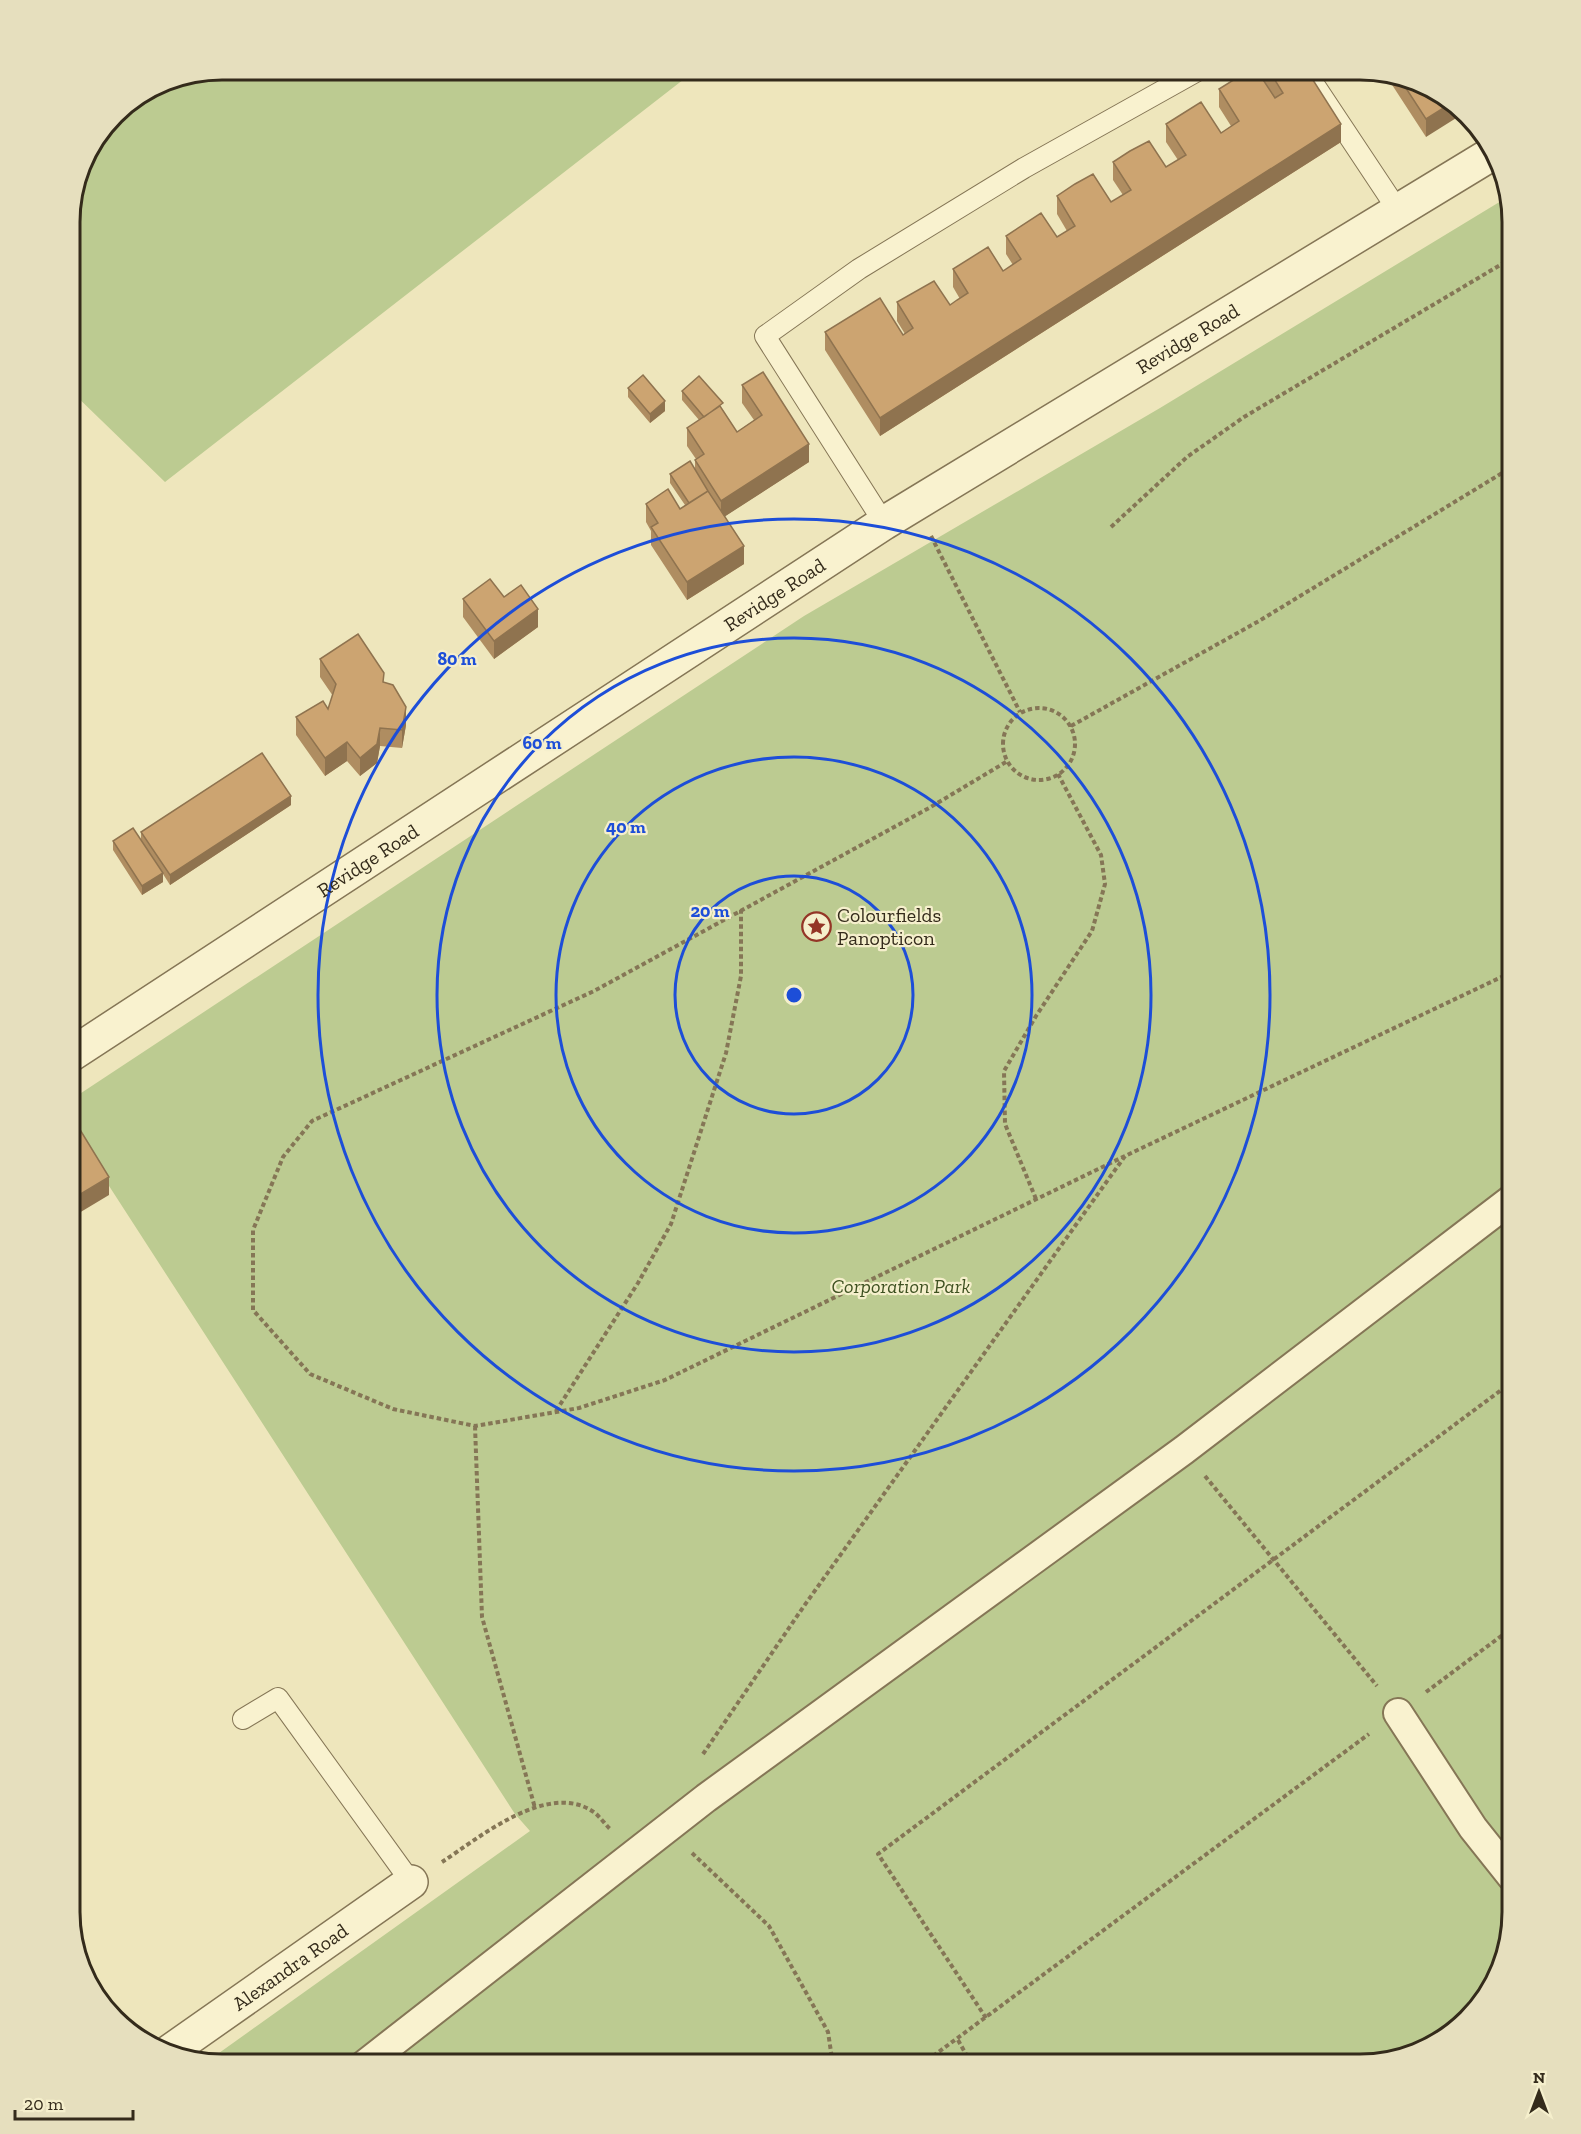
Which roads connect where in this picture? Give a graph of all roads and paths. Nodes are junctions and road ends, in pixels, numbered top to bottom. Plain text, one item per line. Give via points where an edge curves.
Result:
1 (1181, 80) edge
2 (1311, 80) edge
3 (1486, 158) edge
4 (1397, 209) junction
5 (1502, 264) edge
6 (1502, 472) edge
7 (916, 505) junction
8 (884, 523) junction
9 (1111, 527) dead end
10 (1020, 712) junction
11 (1071, 726) junction
12 (1006, 762) junction
13 (1058, 774) junction
14 (741, 909) junction
15 (1502, 977) edge
16 (80, 1049) edge
17 (1125, 1156) junction
18 (1036, 1199) junction
19 (1502, 1207) edge
20 (1502, 1389) edge
21 (556, 1411) junction
22 (475, 1426) junction
23 (1184, 1450) junction
24 (1273, 1560) junction
25 (1502, 1635) edge
26 (1398, 1713) junction
27 (243, 1719) dead end
28 (696, 1764) dead end
29 (535, 1808) junction
30 (666, 1829) junction
31 (635, 1853) junction
32 (1502, 1864) edge
33 (411, 1882) junction
34 (986, 2018) junction
35 (958, 2040) junction
36 (176, 2047) edge
37 (378, 2054) edge
38 (831, 2054) edge
39 (937, 2054) edge
40 (966, 2054) edge

1 - 8 lane via 1024,168 859,269 765,336
2 - 4 lane
3 - 4 street, Revidge Road
4 - 7 street, Revidge Road
5 - 9 path via 1244,417 1187,457
6 - 11 path via 1259,621
7 - 8 street, Revidge Road
7 - 10 path
8 - 16 street, Revidge Road
10 - 11 path via 1031,708 1054,710
10 - 12 path via 1011,719 1002,740
11 - 13 path via 1075,751 1070,763
12 - 13 path via 1026,778 1038,780
12 - 14 path
13 - 18 path via 1101,855 1105,885 1092,931 1005,1071 1005,1124
14 - 21 path via 741,976 726,1053 671,1224
14 - 22 path via 594,991 312,1121 283,1157 253,1230 253,1310 310,1374 393,1409
15 - 17 path
17 - 18 path
17 - 28 path
18 - 21 path via 665,1380 579,1408
19 - 23 street
20 - 24 path
21 - 22 path
22 - 29 path via 482,1617
23 - 24 path
23 - 30 street
24 - 26 path
24 - 34 path via 878,1854
25 - 26 path
26 - 32 street via 1473,1828
26 - 34 path
27 - 33 lane via 278,1698
29 - 31 path via 572,1803 594,1812
29 - 33 path via 515,1814
30 - 31 street
30 - 38 path via 769,1926 828,2032
31 - 37 street
33 - 36 street, Alexandra Road
34 - 35 path
35 - 39 path
35 - 40 path

